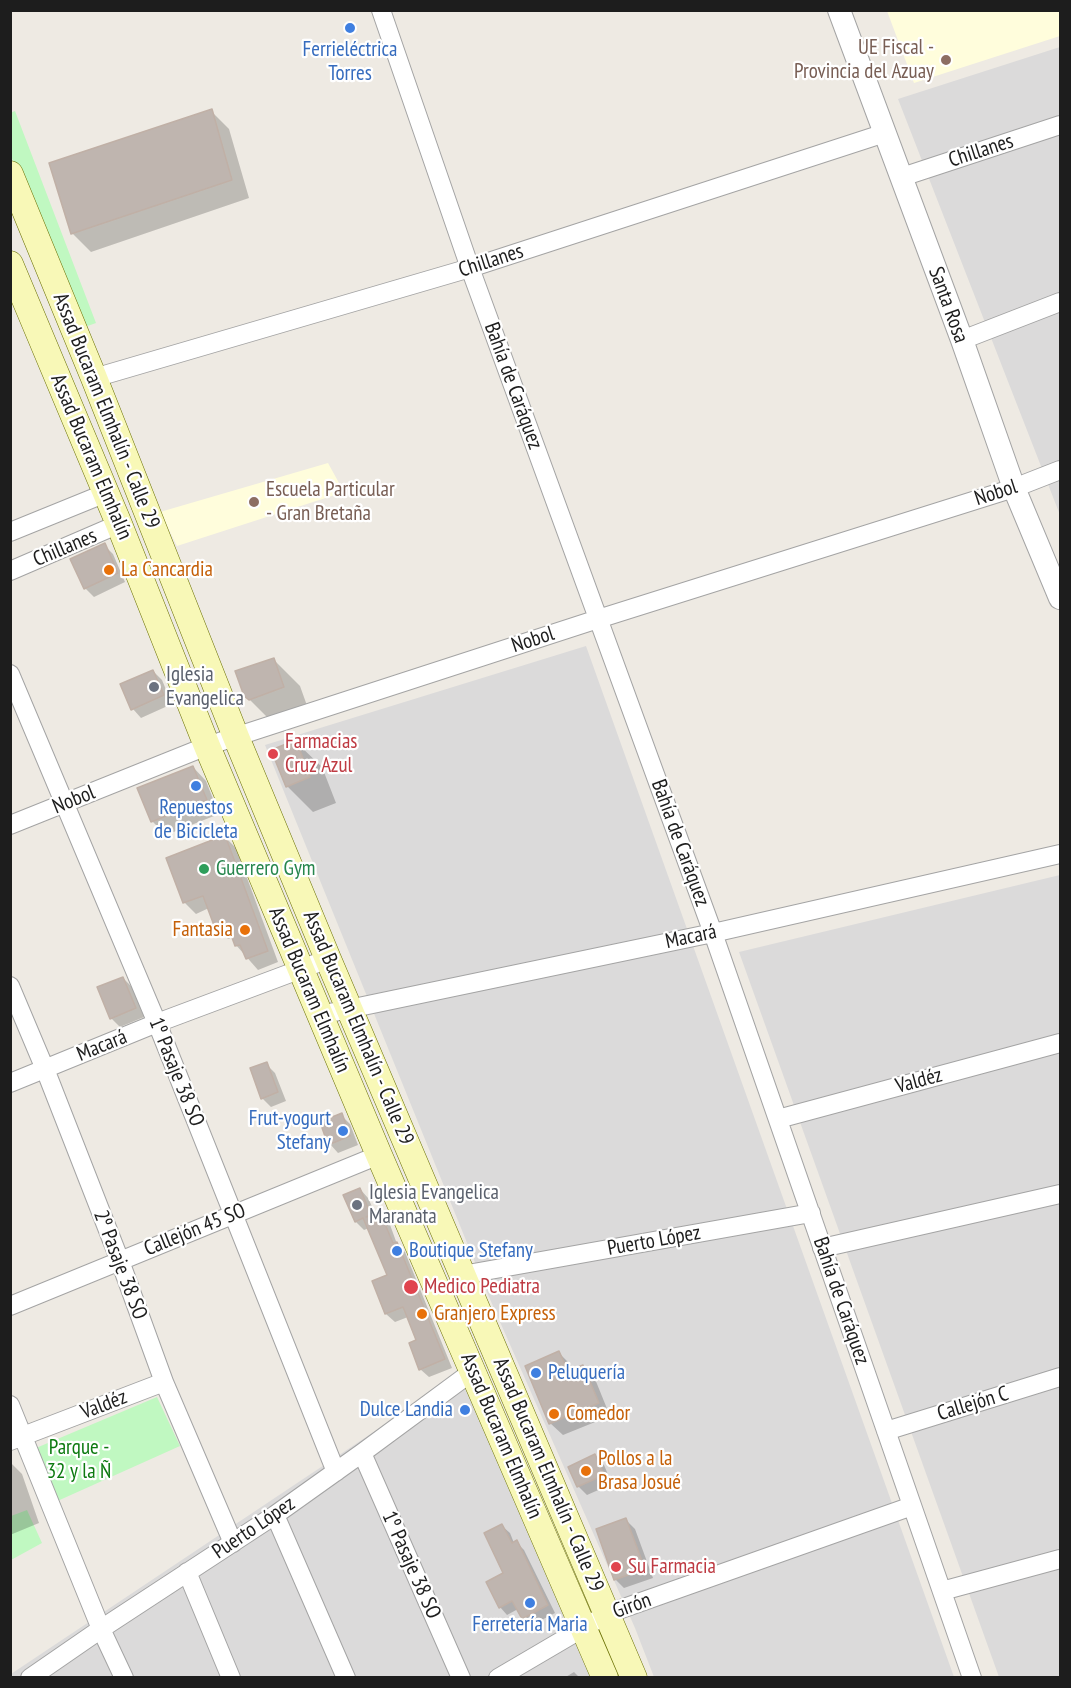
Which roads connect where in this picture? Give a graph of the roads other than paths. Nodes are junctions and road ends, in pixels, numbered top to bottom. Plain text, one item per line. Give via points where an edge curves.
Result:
1 (381, 10) edge
2 (840, 10) edge
3 (1060, 125) edge
4 (885, 133) junction
5 (10, 174) edge
6 (902, 177) junction
7 (10, 264) edge
8 (470, 268) junction
9 (1060, 302) edge
10 (962, 340) junction
11 (93, 378) junction
12 (1060, 470) edge
13 (1014, 488) junction
14 (106, 493) junction
15 (119, 524) junction
16 (10, 532) edge
17 (10, 571) edge
18 (1060, 597) edge
19 (598, 619) junction
20 (10, 674) edge
21 (236, 737) junction
22 (207, 746) junction
23 (65, 804) junction
24 (10, 825) edge
25 (1060, 855) edge
26 (713, 933) junction
27 (328, 959) junction
28 (301, 969) junction
29 (10, 986) edge
30 (350, 1008) junction
31 (320, 1015) junction
32 (157, 1023) junction
33 (1060, 1043) edge
34 (45, 1069) junction
35 (10, 1083) edge
36 (778, 1119) junction
37 (379, 1155) junction
38 (1060, 1194) edge
39 (811, 1213) junction
40 (232, 1215) junction
41 (822, 1248) junction
42 (120, 1261) junction
43 (462, 1275) junction
44 (10, 1306) edge
45 (473, 1371) junction
46 (1060, 1377) edge
47 (164, 1382) junction
48 (10, 1405) edge
49 (886, 1431) junction
50 (17, 1439) edge
51 (362, 1454) junction
52 (336, 1472) junction
53 (912, 1506) junction
54 (275, 1515) junction
55 (233, 1543) junction
56 (1060, 1559) edge
57 (187, 1572) junction
58 (942, 1592) junction
59 (607, 1614) junction
60 (583, 1627) junction
61 (101, 1629) junction
62 (30, 1677) edge
63 (124, 1677) edge
64 (231, 1677) edge
65 (346, 1677) edge
66 (461, 1677) edge
67 (498, 1677) edge
68 (605, 1677) edge
69 (634, 1677) edge
70 (972, 1677) edge

1 - 8 street, Bahía de Caráquez
2 - 4 street, Santa Rosa
3 - 6 street, Chillanes
4 - 6 street, Santa Rosa
4 - 8 street, Chillanes
5 - 11 main road, Assad Bucaram Elmhalín - Calle 29
6 - 10 street, Santa Rosa
7 - 14 main road, Assad Bucaram Elmhalín
8 - 11 street, Chillanes
8 - 19 street, Bahía de Caráquez
9 - 10 street
10 - 13 street, Santa Rosa
11 - 21 main road, Assad Bucaram Elmhalín - Calle 29
12 - 13 street, Nobol
13 - 18 street, Santa Rosa
13 - 19 street, Nobol
14 - 15 main road, Assad Bucaram Elmhalín
14 - 16 street, Chillanes
15 - 17 street, Chillanes
15 - 22 main road, Assad Bucaram Elmhalín
19 - 21 street, Nobol
19 - 26 street, Bahía de Caráquez
20 - 23 street, 1º Pasaje 38 SO
21 - 22 street, Nobol
21 - 27 main road, Assad Bucaram Elmhalín - Calle 29
22 - 23 street, Nobol
22 - 28 main road, Assad Bucaram Elmhalín
23 - 24 street, Nobol
23 - 32 street, 1º Pasaje 38 SO
25 - 26 street, Macará
26 - 30 street, Macará
26 - 36 street, Bahía de Caráquez
27 - 28 street, Macará
27 - 30 main road, Assad Bucaram Elmhalín - Calle 29
28 - 31 main road, Assad Bucaram Elmhalín
28 - 32 street, Macará
29 - 34 street, 2º Pasaje 38 SO
30 - 31 street, Macará
30 - 43 main road, Assad Bucaram Elmhalín - Calle 29
31 - 37 main road, Assad Bucaram Elmhalín
32 - 34 street, Macará
32 - 40 street, 1º Pasaje 38 SO
33 - 36 street, Valdéz
34 - 35 street, Macará
34 - 42 street, 2º Pasaje 38 SO
36 - 39 street, Bahía de Caráquez
37 - 40 street, Callejón 45 SO
37 - 45 main road, Assad Bucaram Elmhalín
38 - 41 street
39 - 41 street, Bahía de Caráquez
39 - 43 street, Puerto López
40 - 42 street, Callejón 45 SO
40 - 52 street, 1º Pasaje 38 SO
41 - 49 street, Bahía de Caráquez
42 - 44 street, Callejón 45 SO
42 - 47 street, 2º Pasaje 38 SO
43 - 59 main road, Assad Bucaram Elmhalín - Calle 29
45 - 51 street, Puerto López
45 - 60 main road, Assad Bucaram Elmhalín
46 - 49 street, Callejón C
47 - 50 street, Valdéz
47 - 55 street, 2º Pasaje 38 SO
48 - 50 street
49 - 53 street, Bahía de Caráquez
50 - 61 street
51 - 52 street, Puerto López
51 - 66 street, 1º Pasaje 38 SO
52 - 54 street, Puerto López
53 - 58 street, Bahía de Caráquez
53 - 59 street, Girón
54 - 55 street, Puerto López
54 - 65 street
55 - 57 street, Puerto López
56 - 58 street
57 - 61 street, Puerto López
57 - 64 street
58 - 70 street, Bahía de Caráquez
59 - 60 street, Girón
59 - 69 main road, Assad Bucaram Elmhalín - Calle 29
60 - 67 street, Girón
60 - 68 main road, Assad Bucaram Elmhalín
61 - 62 street, Puerto López
61 - 63 street

